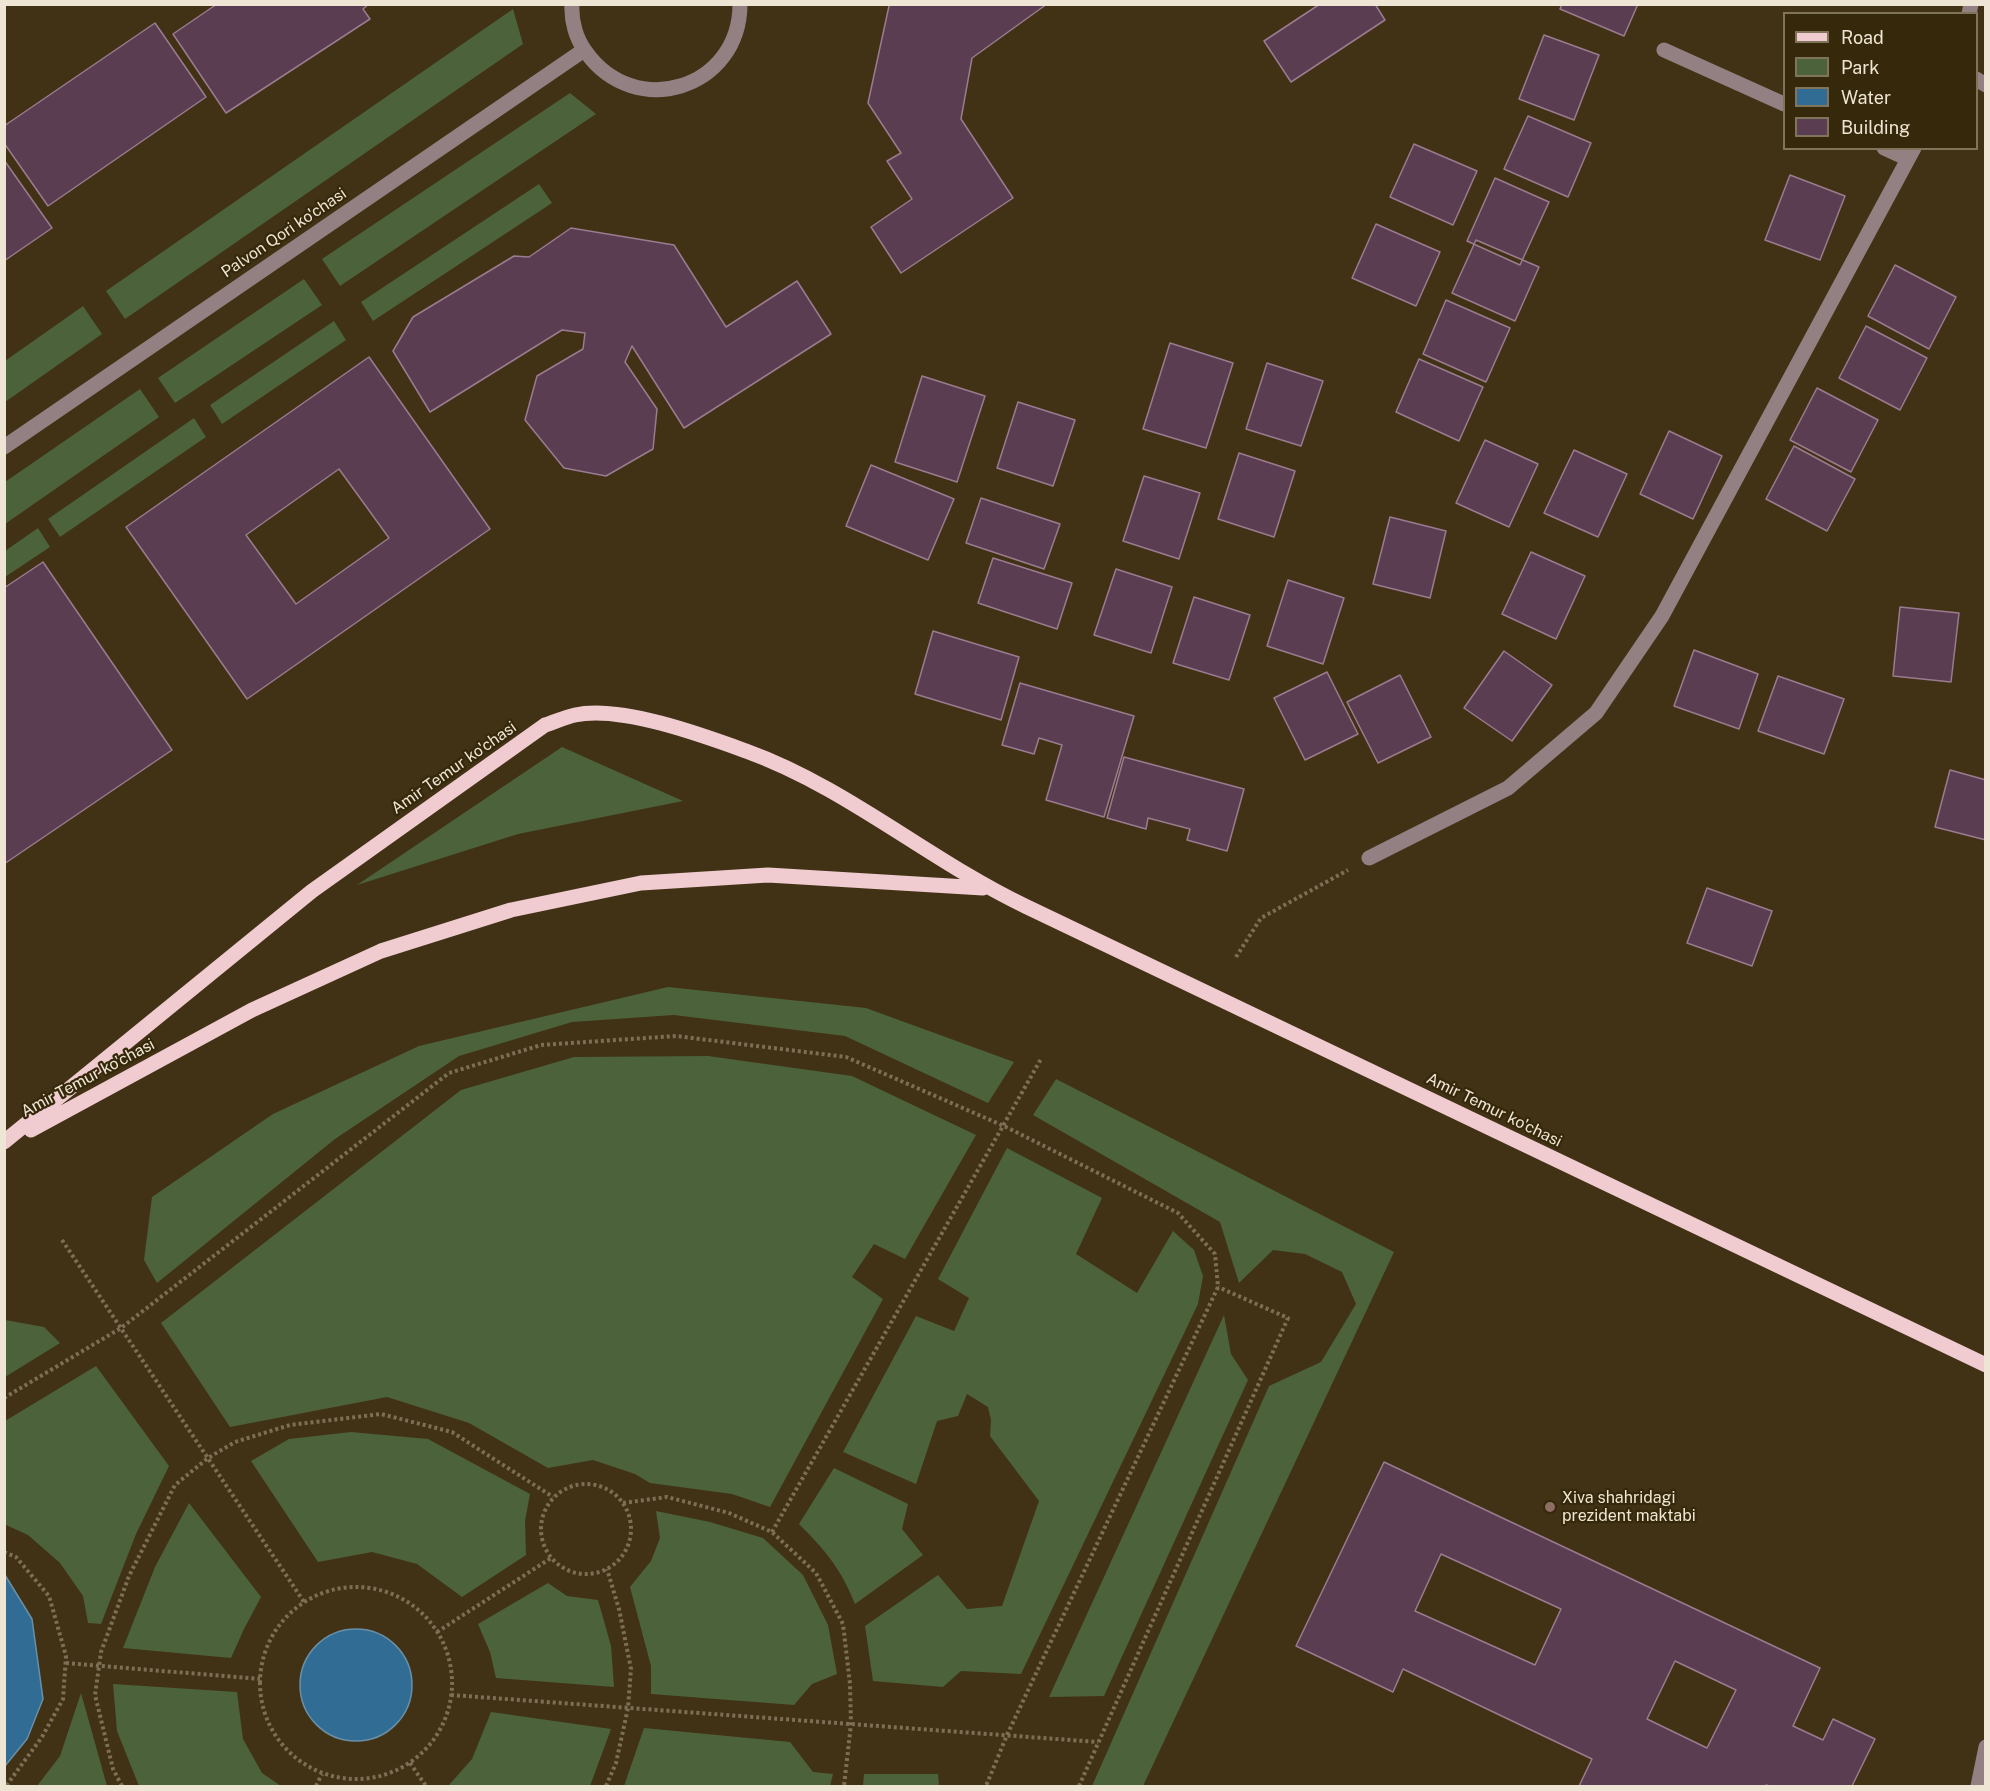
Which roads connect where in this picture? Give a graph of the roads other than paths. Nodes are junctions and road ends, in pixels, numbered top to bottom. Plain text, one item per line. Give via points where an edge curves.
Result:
1 (572, 4) edge
2 (740, 4) edge
3 (584, 50) junction
4 (1664, 50) dead end
5 (1783, 103) edge
6 (1893, 150) edge
7 (1911, 154) edge
8 (4, 447) edge
9 (1370, 858) road end
10 (986, 888) junction
11 (4, 1143) edge
12 (1986, 1365) edge
13 (1986, 1747) edge
14 (1978, 1786) edge

1 - 3 street
2 - 3 street via 736,33 723,57 704,75 677,88 649,90 620,83 596,66
3 - 8 street, Palvon Qori ko'chasi
4 - 5 street
6 - 7 street
7 - 9 street via 1662,616 1596,713 1508,788
10 - 11 main road, Amir Temur ko'chasi via 768,875 642,883 510,910 381,951 263,1005
10 - 11 main road, Amir Temur ko'chasi via 781,765 644,719 608,712 576,714 545,725 312,891
10 - 12 main road, Amir Temur ko'chasi
13 - 14 street

